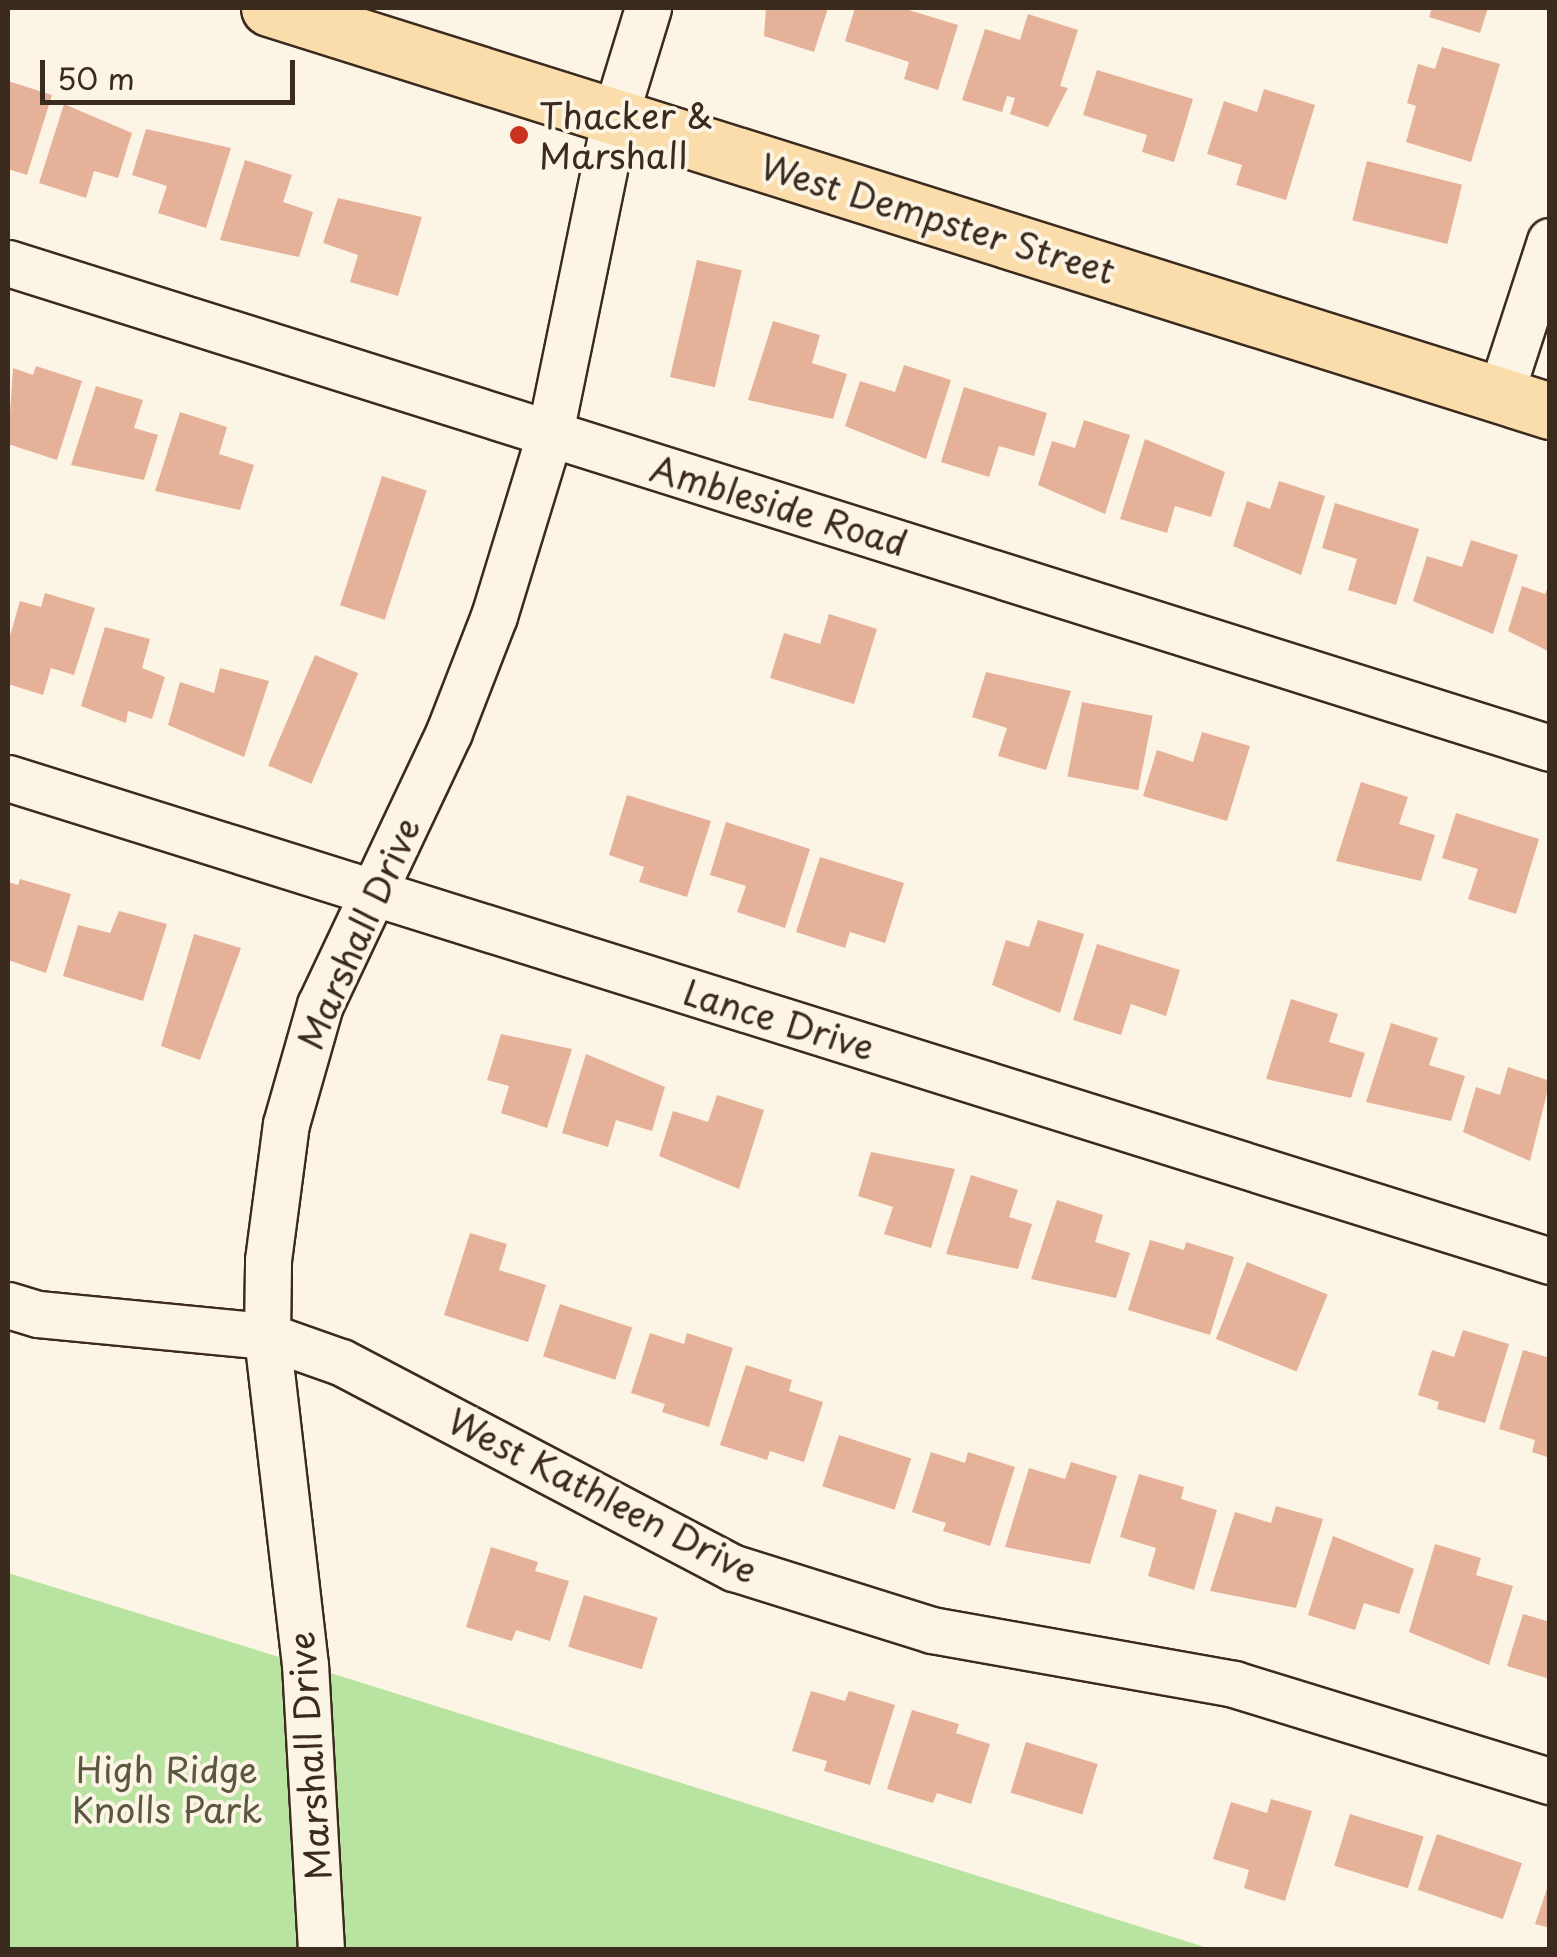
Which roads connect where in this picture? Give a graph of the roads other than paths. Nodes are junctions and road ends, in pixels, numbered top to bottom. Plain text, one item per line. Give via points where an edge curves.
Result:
1 (268, 8) edge
2 (648, 8) edge
3 (615, 116) junction
4 (1550, 242) edge
5 (8, 263) edge
6 (1525, 403) edge
7 (550, 433) junction
8 (1550, 748) edge
9 (8, 778) edge
10 (372, 892) junction
11 (1550, 1261) edge
12 (8, 1305) edge
13 (267, 1336) junction
14 (1550, 1782) edge
15 (321, 1950) edge

1 - 3 main road, West Dempster Street
2 - 3 street, Marshall Drive
3 - 6 main road, West Dempster Street
3 - 7 street, Marshall Drive
4 - 6 street
5 - 7 street, Ambleside Road
7 - 8 street, Ambleside Road
7 - 10 street, Marshall Drive via 462,699
9 - 10 street, Lance Drive
10 - 11 street, Lance Drive
10 - 13 street, Marshall Drive via 320,1005 286,1124 268,1260
12 - 13 street, West Kathleen Drive via 38,1314
13 - 14 street, West Kathleen Drive via 341,1362 734,1568 932,1630 1234,1684
13 - 15 street, Marshall Drive via 305,1664

